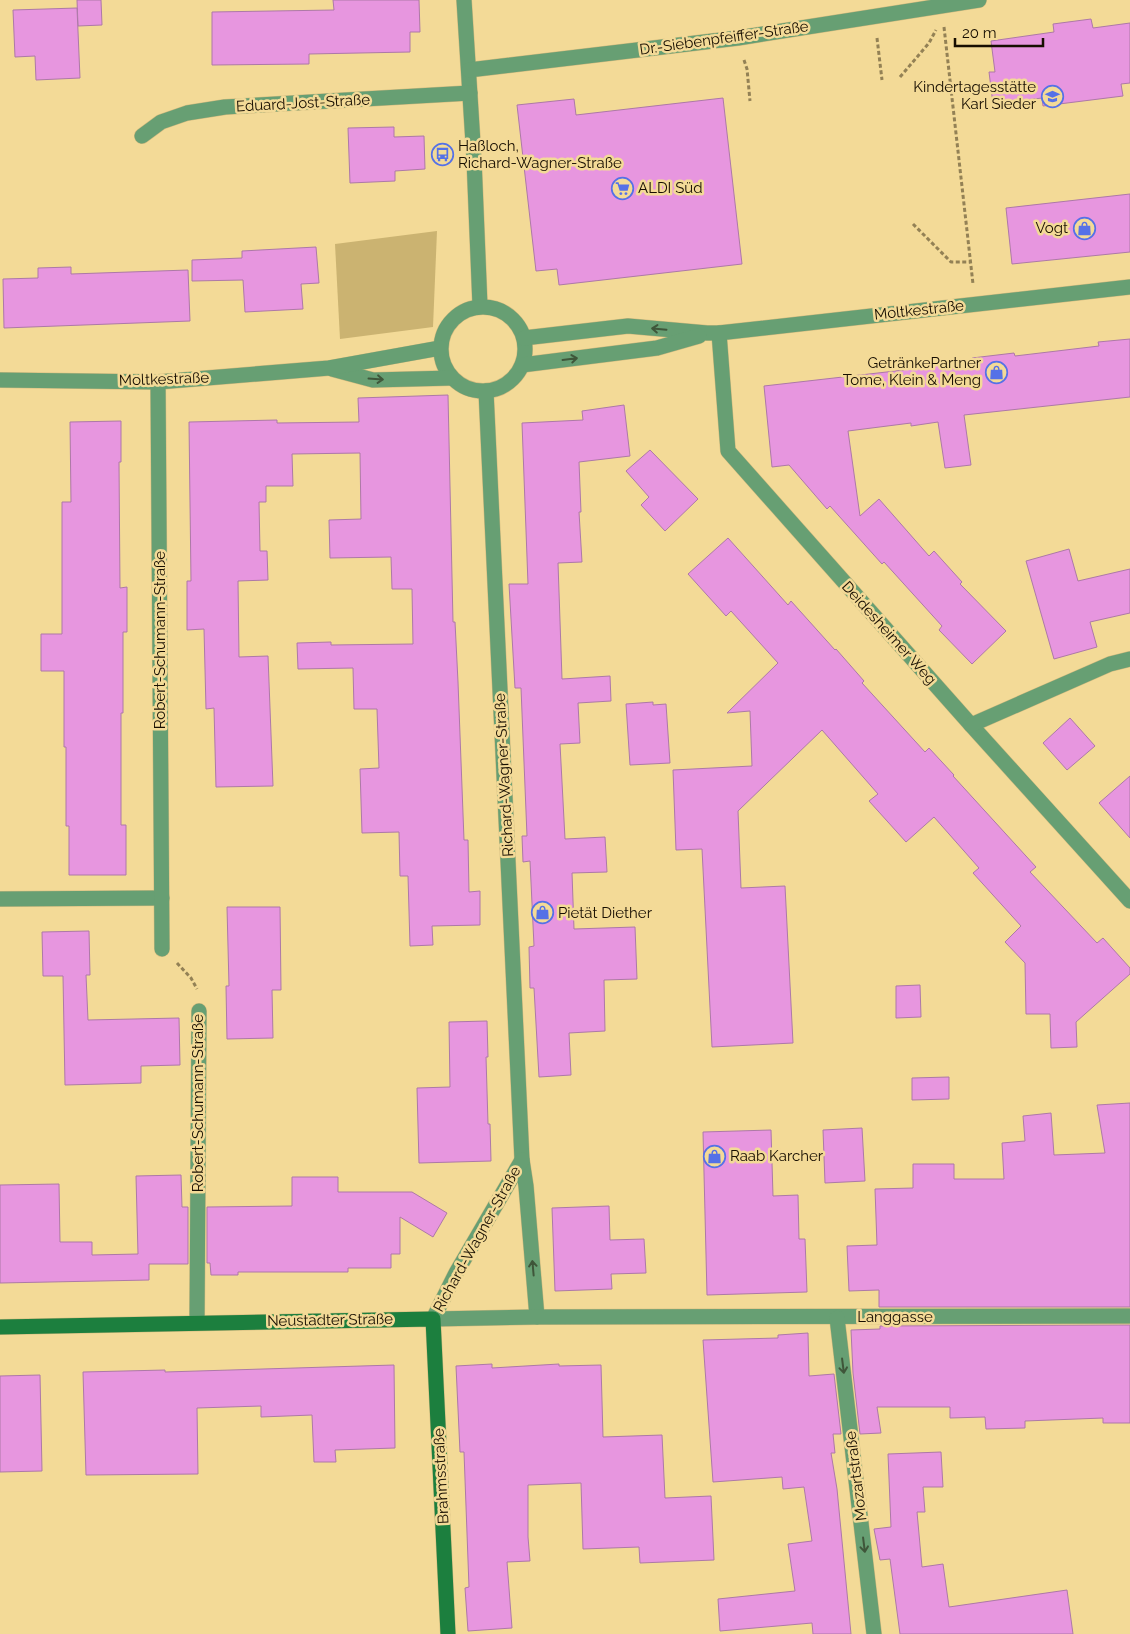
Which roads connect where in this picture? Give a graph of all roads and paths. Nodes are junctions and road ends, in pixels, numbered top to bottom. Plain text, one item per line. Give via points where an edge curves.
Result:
1 (464, 0) edge
2 (979, 0) edge
3 (942, 12) junction
4 (874, 15) junction
5 (738, 38) junction
6 (469, 70) junction
7 (900, 77) dead end
8 (882, 80) dead end
9 (470, 93) junction
10 (750, 101) dead end
11 (142, 136) dead end
12 (913, 224) dead end
13 (970, 262) junction
14 (1130, 287) edge
15 (976, 304) junction
16 (480, 306) junction
17 (713, 333) junction
18 (524, 338) junction
19 (440, 348) junction
20 (522, 365) junction
21 (328, 368) junction
22 (452, 378) junction
23 (0, 380) edge
24 (158, 382) junction
25 (486, 391) junction
26 (1130, 659) edge
27 (971, 725) junction
28 (162, 898) junction
29 (0, 899) edge
30 (1130, 901) edge
31 (162, 949) joint
32 (199, 1011) joint
33 (522, 1160) junction
34 (1130, 1316) edge
35 (536, 1317) junction
36 (433, 1318) junction
37 (661, 1318) joint
38 (837, 1318) junction
39 (197, 1322) junction
40 (0, 1326) edge
41 (448, 1634) edge
42 (874, 1634) edge

1 - 6 street
2 - 3 street, Dr.-Siebenpfeiffer-Straße
3 - 4 street, Dr.-Siebenpfeiffer-Straße
3 - 7 path via 929,43
3 - 13 path
4 - 5 street, Dr.-Siebenpfeiffer-Straße
4 - 8 path
5 - 6 street, Dr.-Siebenpfeiffer-Straße
5 - 10 path via 747,69
6 - 9 street
9 - 11 street, Eduard-Jost-Straße via 224,107 187,112 161,122
9 - 16 street
12 - 13 path via 951,262
13 - 15 path
14 - 15 street, Moltkestraße
15 - 17 street, Moltkestraße
16 - 18 street via 504,312 514,320
16 - 19 street via 466,309 455,317 446,328
17 -> 18 street, Moltkestraße via 628,326
20 -> 17 street, Moltkestraße via 657,348
17 - 27 street, Deidesheimer Weg via 728,451
18 - 20 street
19 - 21 street, Moltkestraße
19 - 22 street via 444,367
20 - 25 street via 511,380
21 -> 22 street, Moltkestraße via 373,380
21 - 24 street, Moltkestraße
22 - 25 street via 473,390
23 - 24 street, Moltkestraße
24 - 28 street, Robert-Schumann-Straße
25 - 33 street, Richard-Wagner-Straße
26 - 27 street via 1110,664
27 - 30 street, Deidesheimer Weg
28 - 29 street
28 - 31 street, Robert-Schumann-Straße
31 - 32 path, Robert-Schumann-Straße via 191,978 198,991
32 - 39 street, Robert-Schumann-Straße
35 -> 33 street, Richard-Wagner-Straße
33 - 36 street, Richard-Wagner-Straße
34 - 38 street, Langgasse
35 - 36 street, Neustadter Straße
35 - 37 street, Neustadter Straße
36 - 39 main road, Neustadter Straße
36 - 41 main road, Brahmsstraße
37 - 38 street, Langgasse
38 -> 42 street, Mozartstraße
39 - 40 main road, Neustadter Straße

